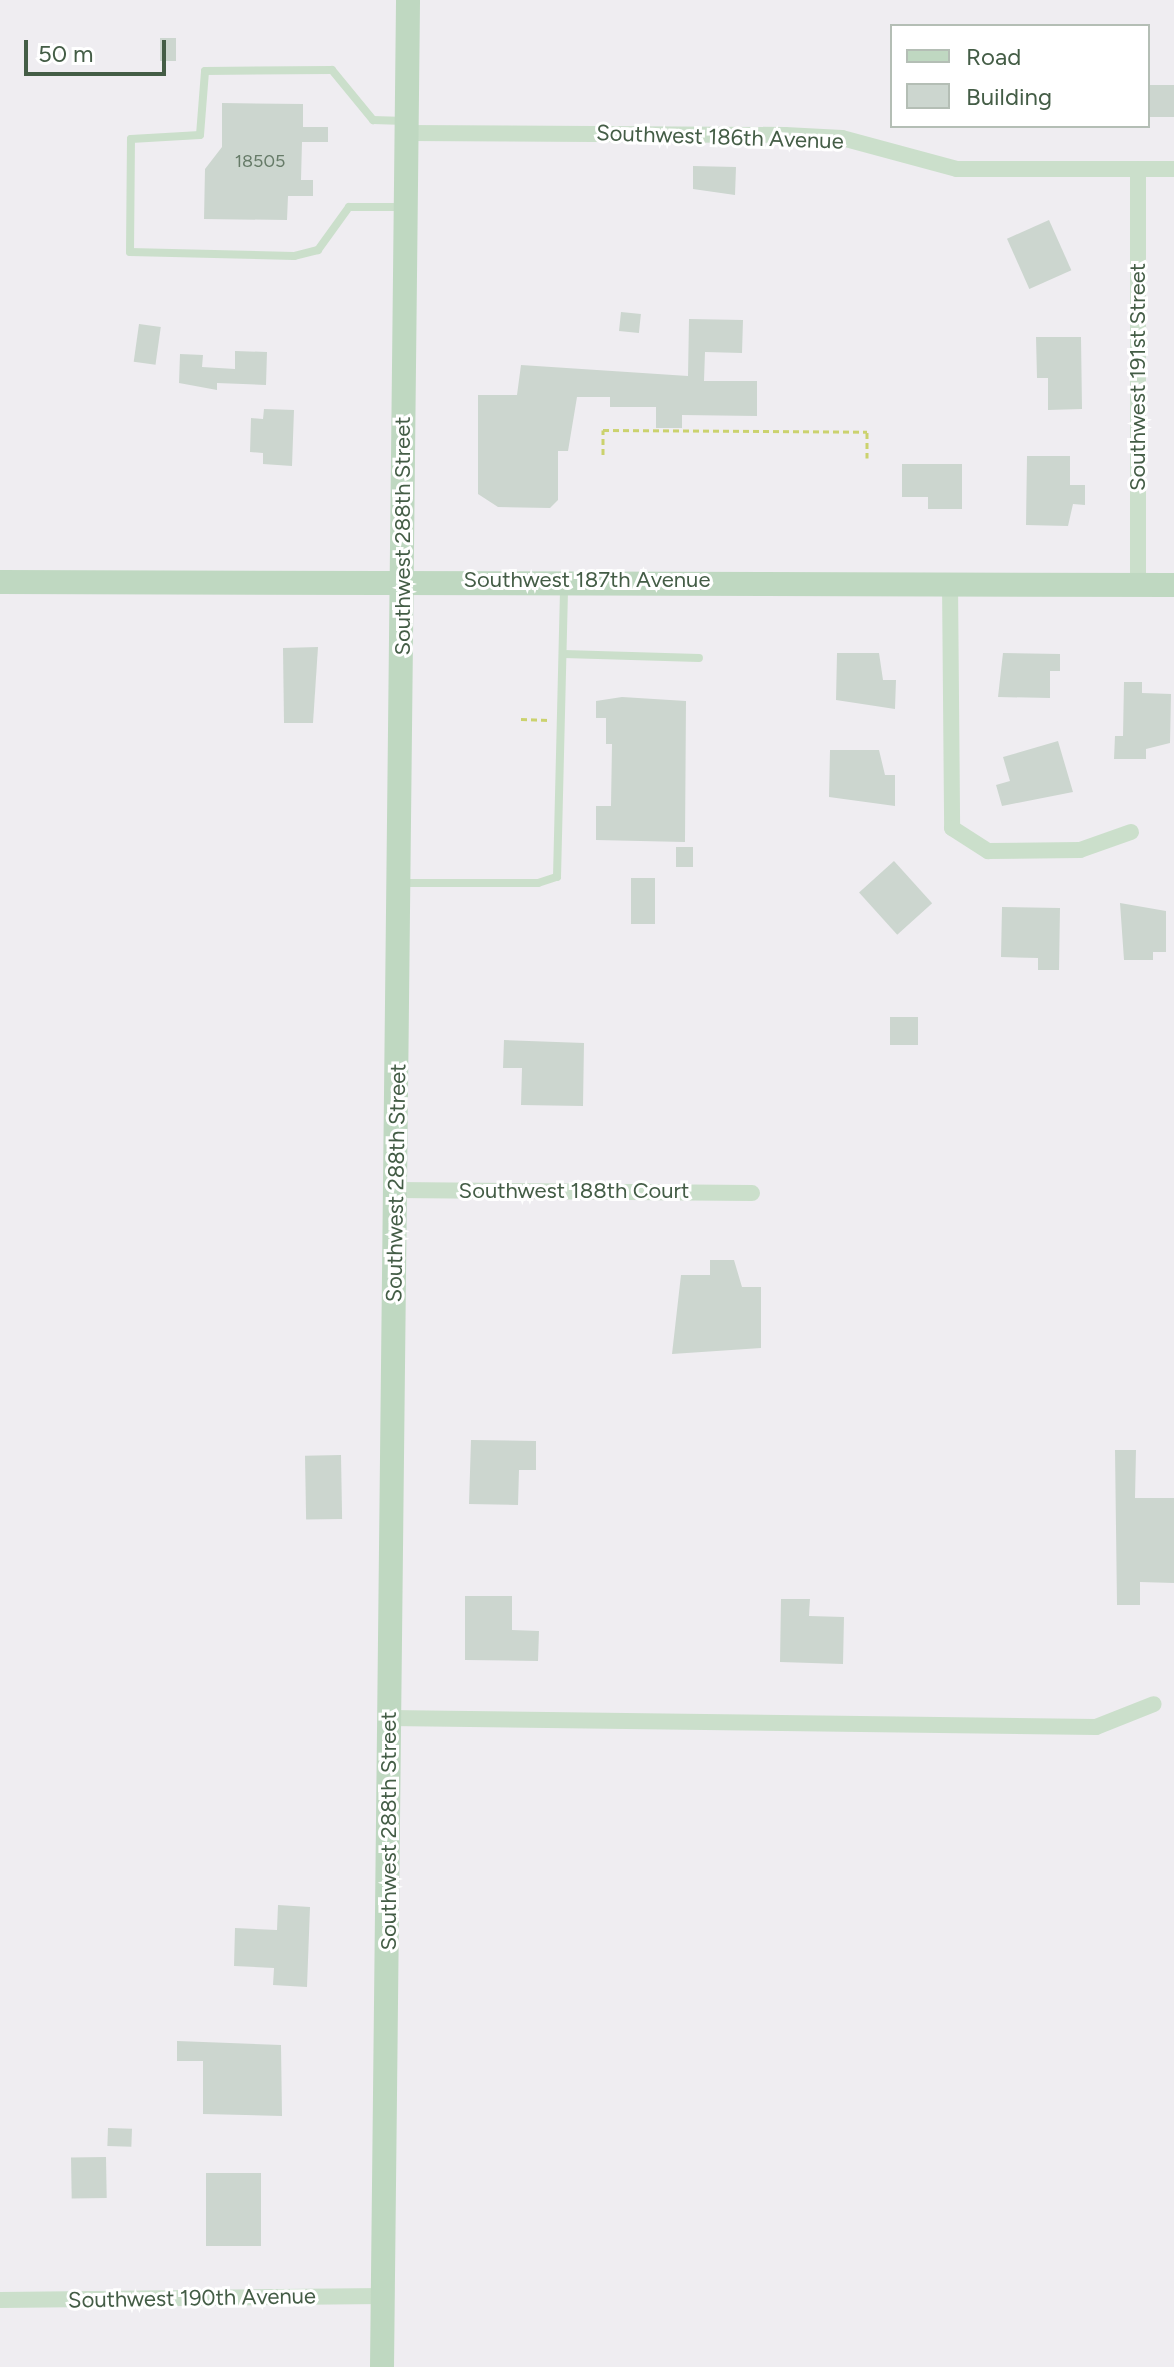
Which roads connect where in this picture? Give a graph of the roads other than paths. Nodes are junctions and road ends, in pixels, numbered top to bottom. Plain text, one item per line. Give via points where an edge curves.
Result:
1 (408, 0) edge
2 (406, 127) junction
3 (1138, 169) junction
4 (1174, 169) edge
5 (405, 207) junction
6 (402, 580) junction
7 (564, 580) junction
8 (0, 582) edge
9 (950, 583) junction
10 (1138, 584) junction
11 (1174, 585) edge
12 (564, 654) junction
13 (699, 658) dead end
14 (1131, 832) dead end
15 (400, 883) junction
16 (396, 1190) junction
17 (752, 1193) dead end
18 (1154, 1704) dead end
19 (389, 1718) junction
20 (383, 2296) junction
21 (0, 2300) edge
22 (382, 2367) edge

1 - 2 street, Southwest 288th Street
2 - 3 street, Southwest 186th Avenue via 842,138 957,169
2 - 5 street, Southwest 288th Street
2 - 5 lane via 373,120 332,70 212,68 204,79 200,135 131,139 130,252 294,256 318,250 349,207
3 - 4 street, Southwest 186th Avenue
3 - 10 street, Southwest 191st Street
5 - 6 street, Southwest 288th Street
6 - 7 street, Southwest 187th Avenue
6 - 8 street, Southwest 187th Avenue
6 - 15 street, Southwest 288th Street
7 - 9 street, Southwest 187th Avenue
7 - 12 lane
9 - 10 street, Southwest 187th Avenue
9 - 14 street via 952,828 988,851 1080,850
10 - 11 street, Southwest 187th Avenue
12 - 13 lane
12 - 15 lane via 557,877 538,883
15 - 16 street, Southwest 288th Street
16 - 17 street, Southwest 188th Court
16 - 19 street, Southwest 288th Street
18 - 19 street via 1096,1727
19 - 20 street, Southwest 288th Street
20 - 21 street, Southwest 190th Avenue
20 - 22 street, Southwest 288th Street

